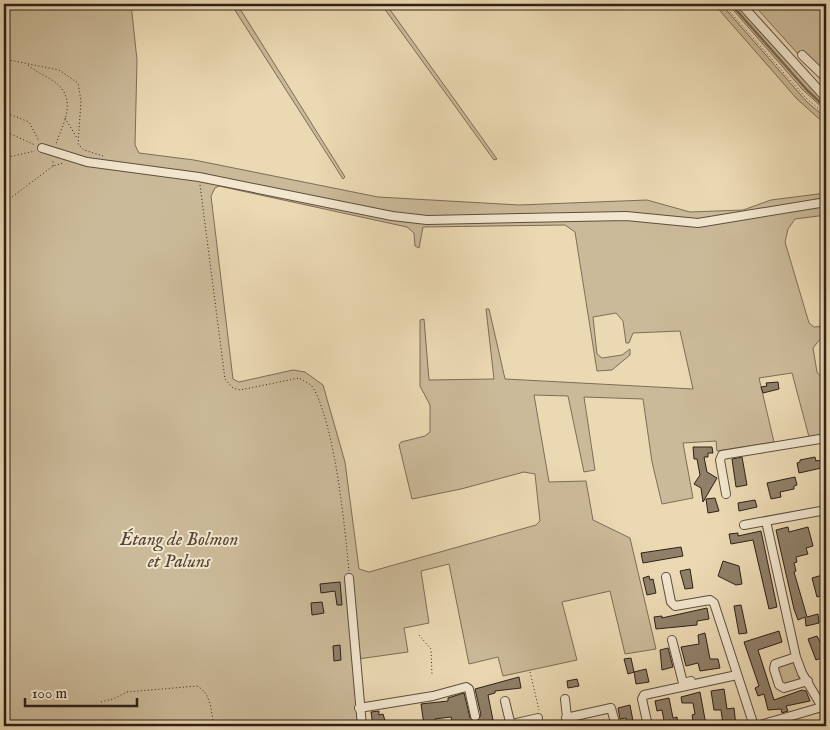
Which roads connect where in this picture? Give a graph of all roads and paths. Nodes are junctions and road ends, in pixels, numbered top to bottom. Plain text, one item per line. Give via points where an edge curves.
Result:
1 (723, 4) edge
2 (741, 4) edge
3 (802, 55) dead end
4 (4, 59) edge
5 (27, 65) junction
6 (826, 78) edge
7 (826, 98) edge
8 (4, 112) edge
9 (826, 115) edge
10 (65, 117) junction
11 (4, 131) edge
12 (78, 138) junction
13 (42, 148) junction
14 (53, 151) junction
15 (4, 158) edge
16 (78, 159) junction
17 (53, 166) junction
18 (116, 166) junction
19 (199, 176) junction
20 (826, 202) edge
21 (4, 203) edge
22 (826, 438) edge
23 (726, 494) dead end
24 (826, 510) edge
25 (766, 521) junction
26 (744, 525) dead end
27 (666, 577) dead end
28 (349, 578) joint
29 (419, 635) dead end
30 (674, 641) dead end
31 (796, 657) junction
32 (530, 672) dead end
33 (432, 675) dead end
34 (737, 675) junction
35 (723, 678) junction
36 (808, 681) junction
37 (683, 683) junction
38 (669, 685) dead end
39 (565, 699) dead end
40 (505, 701) dead end
41 (101, 702) dead end
42 (824, 707) edge
43 (359, 708) junction
44 (475, 716) dead end
45 (538, 718) joint
46 (566, 718) junction
47 (214, 726) edge
48 (362, 726) edge
49 (508, 726) edge
50 (568, 726) edge
51 (616, 726) edge
52 (648, 726) edge
53 (755, 726) edge

1 - 9 path via 807,99
2 - 7 street
3 - 6 street
4 - 5 path
5 - 10 path via 62,89 69,107
5 - 12 path via 59,70 78,83 81,101
8 - 13 path via 28,122
10 - 12 path
10 - 14 path
11 - 13 path
12 - 18 path via 78,144 84,150 110,158
13 - 14 street
13 - 15 path
14 - 16 street
14 - 17 path
16 - 17 path
16 - 18 street
17 - 21 path
18 - 19 street
19 - 20 street via 392,216 427,220 626,216 698,223
19 - 28 path via 225,380 240,390 299,378 315,391 334,464
22 - 23 street via 722,455
24 - 25 street
25 - 26 street
25 - 31 street
27 - 34 street via 674,606 710,600 714,604
28 - 43 street
29 - 33 path via 431,649
30 - 37 street
31 - 36 street
31 - 36 street via 775,664 778,685 784,688
32 - 45 path via 540,714
34 - 35 street
34 - 53 street
35 - 37 street
35 - 52 street via 644,695
36 - 42 street
37 - 38 street
39 - 46 street
40 - 49 street
41 - 47 path via 128,692 197,686 208,696
42 - 53 street
43 - 44 street via 434,696 466,687
43 - 48 street
45 - 49 street
46 - 50 street
46 - 51 street via 610,708

